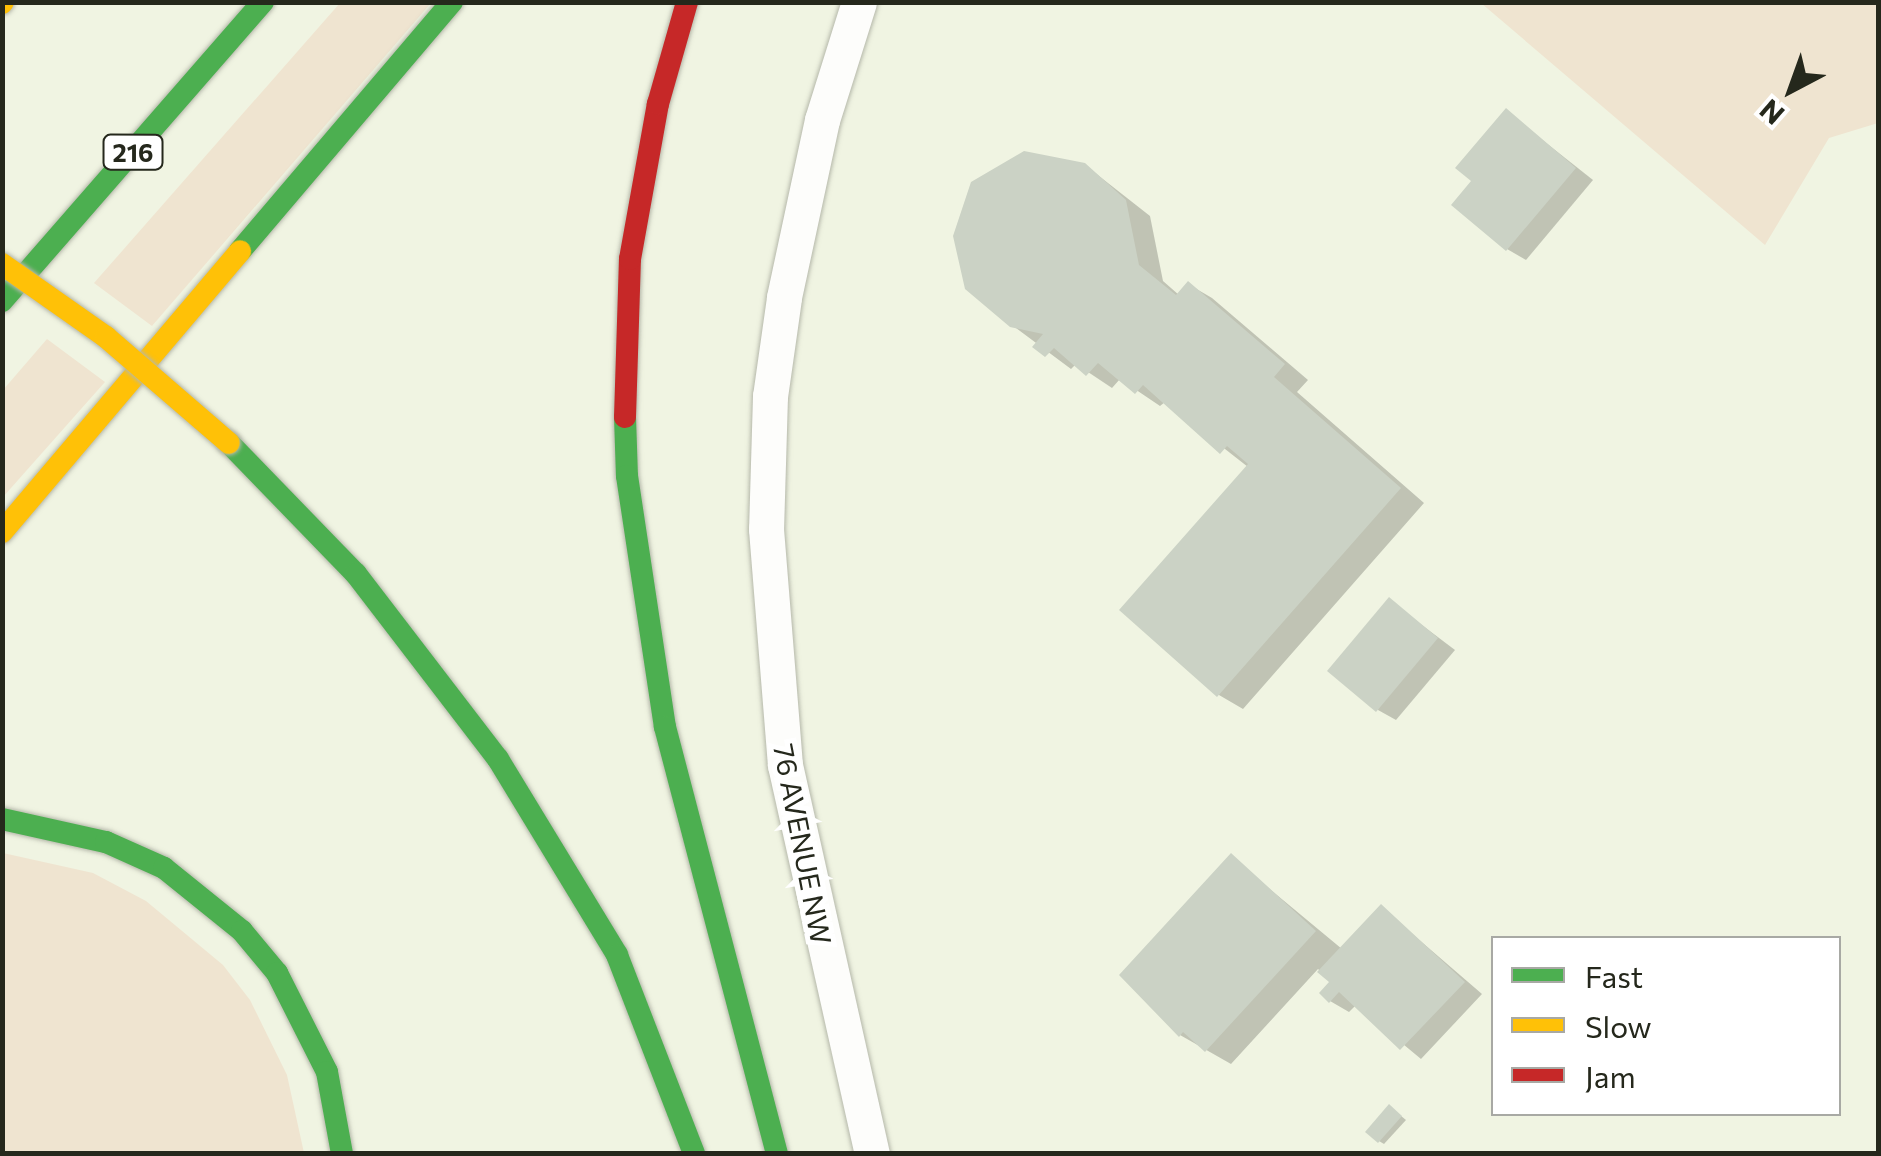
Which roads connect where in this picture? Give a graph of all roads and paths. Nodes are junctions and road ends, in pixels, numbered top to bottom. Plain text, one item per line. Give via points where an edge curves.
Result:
1 (263, 2) edge
2 (452, 2) edge
3 (686, 2) edge
4 (859, 2) edge
5 (2, 264) edge
6 (2, 301) edge
7 (2, 532) edge
8 (2, 819) edge
9 (342, 1154) edge
10 (694, 1154) edge
11 (778, 1154) edge
12 (872, 1154) edge

1 - 6 highway, 216
2 - 7 highway
3 - 11 highway via 658,104 630,260 623,362 627,476 666,727
4 - 12 street, 76 AVENUE NW via 822,120 784,298 770,396 766,529 784,765
5 - 10 highway, bridge via 106,338 230,443 356,574 498,759 617,955
8 - 9 highway via 106,842 164,868 242,931 278,973 327,1072

